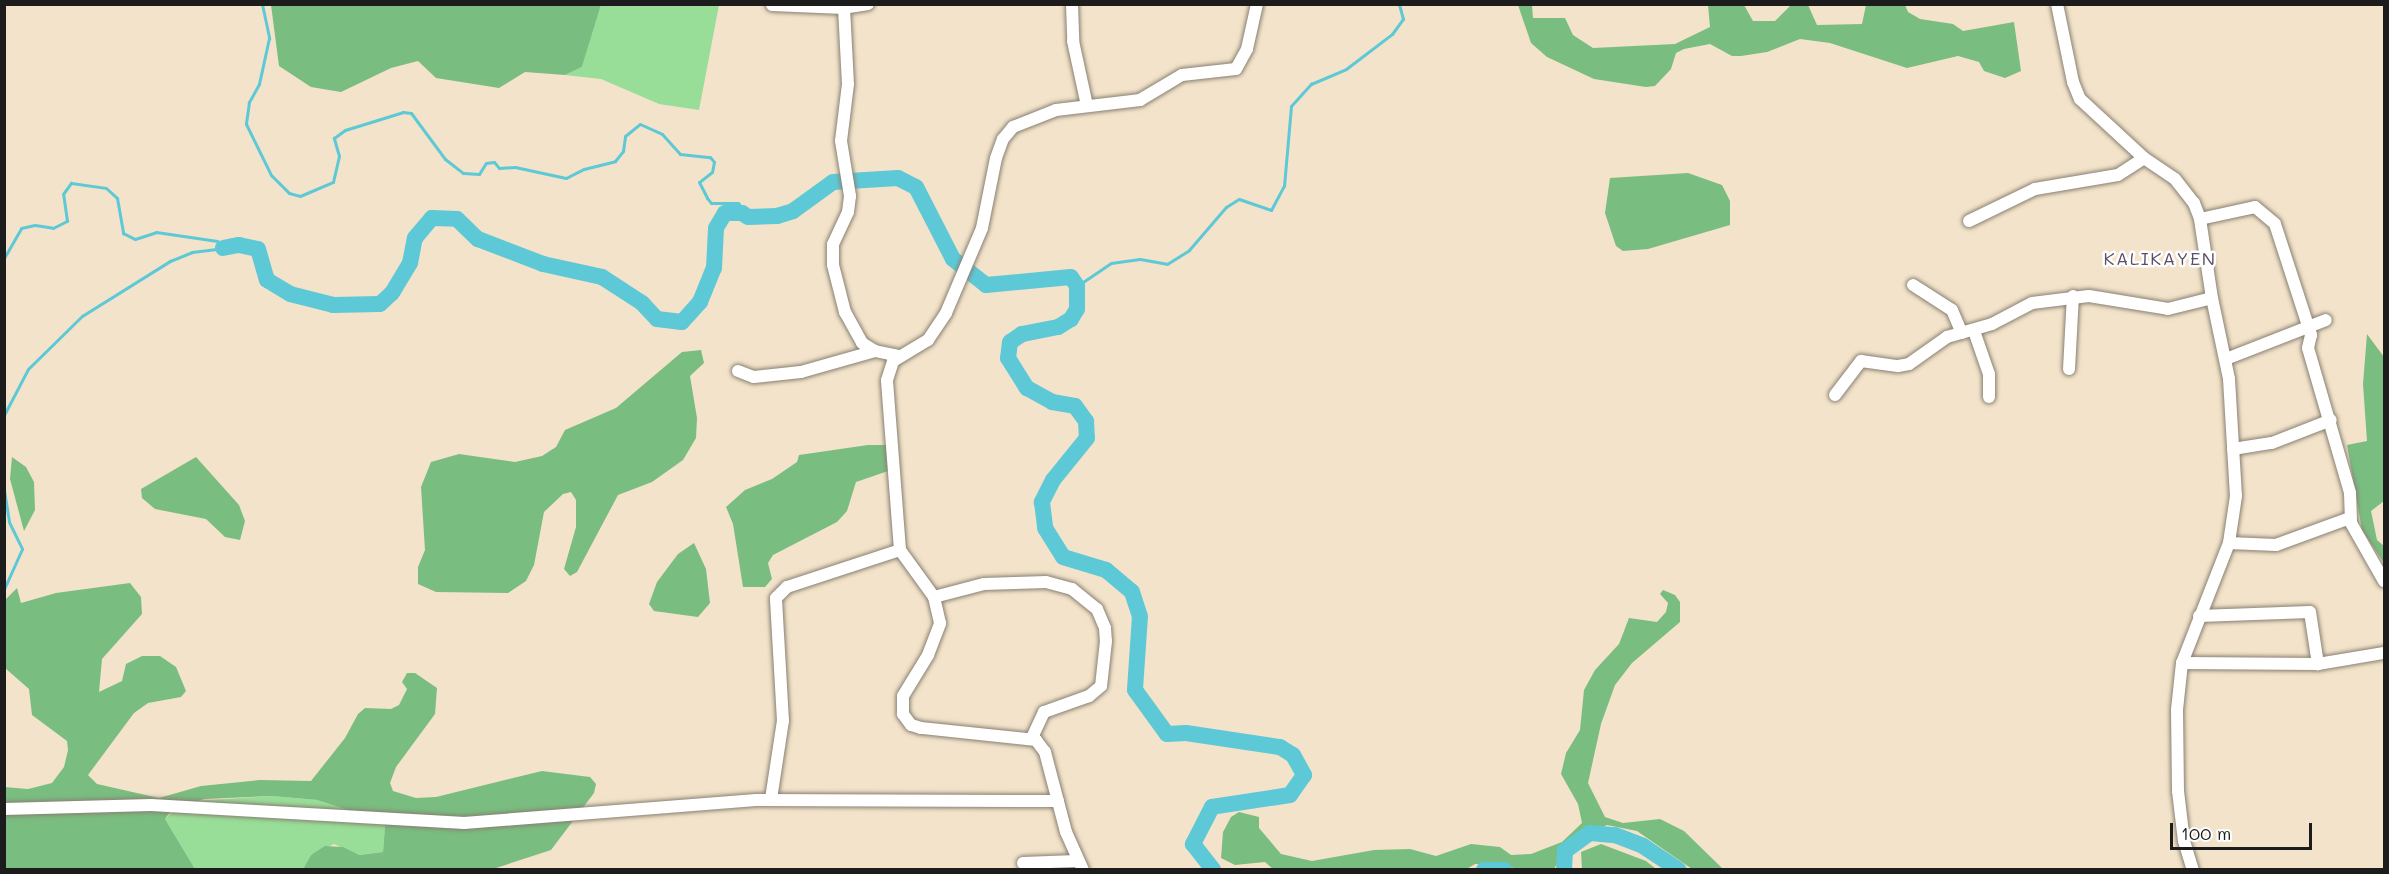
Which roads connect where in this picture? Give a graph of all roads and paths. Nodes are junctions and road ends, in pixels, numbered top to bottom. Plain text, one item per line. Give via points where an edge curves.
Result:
1 (868, 4) edge
2 (1072, 4) edge
3 (1257, 4) edge
4 (2057, 4) edge
5 (772, 6) edge
6 (844, 6) edge
7 (1088, 106) junction
8 (2144, 158) junction
9 (2200, 219) junction
10 (1969, 221) dead end
11 (1913, 285) dead end
12 (2073, 297) junction
13 (2212, 298) junction
14 (2326, 320) dead end
15 (2309, 327) junction
16 (1968, 332) junction
17 (875, 351) junction
18 (898, 356) junction
19 (2226, 359) junction
20 (2069, 369) dead end
21 (738, 370) dead end
22 (1835, 395) dead end
23 (1989, 397) dead end
24 (2331, 420) junction
25 (2233, 449) junction
26 (2350, 518) junction
27 (2229, 543) junction
28 (900, 550) junction
29 (2385, 581) edge
30 (934, 597) junction
31 (2199, 616) junction
32 (2385, 653) edge
33 (2182, 663) junction
34 (2318, 664) junction
35 (1032, 738) junction
36 (771, 800) junction
37 (1058, 801) junction
38 (4, 809) edge
39 (1023, 863) dead end
40 (1080, 865) edge
41 (2193, 870) edge

1 - 6 street
2 - 7 street via 1073,41
3 - 7 street via 1247,49 1236,69 1182,75 1124,105
4 - 8 street via 2080,99
5 - 6 street
6 - 17 street via 848,84 841,141 850,196 848,212 834,244 835,286 854,331 862,343
7 - 18 street via 1040,114 1014,127 1002,140 985,216 958,285 928,340
8 - 9 street via 2182,185
8 - 10 street via 2118,175 2036,189
9 - 13 street
9 - 15 street via 2249,208 2266,215 2277,229
11 - 16 street via 1952,310
12 - 13 street via 2113,298 2168,309
12 - 16 street via 2032,303
12 - 20 street
13 - 19 street
14 - 15 street
15 - 19 street
15 - 24 street via 2312,337 2308,348
16 - 22 street via 1940,341 1909,364 1861,361
16 - 23 street via 1989,374
17 - 18 street
17 - 21 street via 801,372 754,377
18 - 28 street via 887,380
19 - 25 street
24 - 25 street via 2272,444
24 - 26 street via 2350,493
25 - 27 street via 2236,496
26 - 27 street via 2276,545
26 - 29 street via 2361,545
27 - 31 street
28 - 30 street
28 - 36 street via 788,587 776,598 783,721
30 - 35 street via 940,623 928,655 903,696 906,720 921,728
30 - 35 street via 984,584 1046,582 1072,589 1096,609 1106,627 1101,686 1089,696 1044,712
31 - 33 street
31 - 34 street via 2310,612
32 - 34 street
33 - 34 street
33 - 41 street via 2175,735 2184,841
35 - 37 street via 1045,752
36 - 37 street
36 - 38 street via 464,823 151,805
37 - 40 street
39 - 40 street

